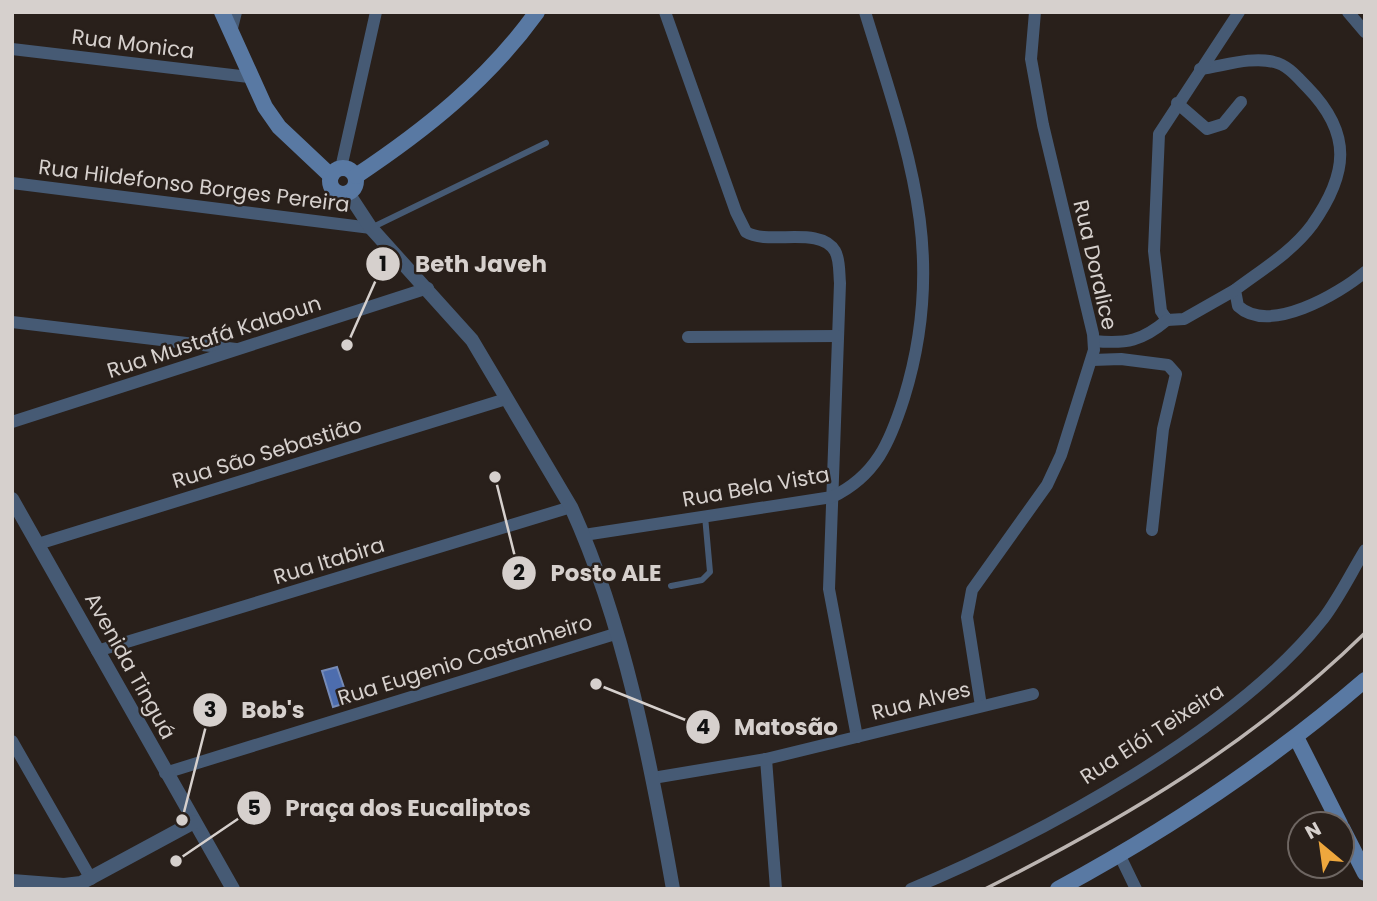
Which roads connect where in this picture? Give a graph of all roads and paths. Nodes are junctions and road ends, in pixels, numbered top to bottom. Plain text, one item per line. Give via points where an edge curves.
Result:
1 (222, 12) edge
2 (236, 12) edge
3 (376, 12) edge
4 (537, 12) edge
5 (666, 12) edge
6 (865, 12) edge
7 (1035, 12) edge
8 (1239, 12) edge
9 (1348, 12) edge
10 (231, 32) junction
11 (1365, 32) edge
12 (12, 49) edge
13 (1200, 69) junction
14 (249, 77) junction
15 (1241, 102) dead end
16 (1177, 103) junction
17 (546, 143) dead end
18 (336, 172) junction
19 (356, 176) junction
20 (12, 183) edge
21 (348, 193) junction
22 (371, 228) junction
23 (1365, 272) edge
24 (428, 288) junction
25 (1235, 290) junction
26 (1167, 320) junction
27 (12, 322) edge
28 (838, 336) junction
29 (688, 337) dead end
30 (1094, 341) junction
31 (239, 350) junction
32 (1092, 360) junction
33 (506, 399) junction
34 (12, 422) edge
35 (832, 497) junction
36 (12, 499) edge
37 (571, 507) junction
38 (705, 516) junction
39 (1152, 530) dead end
40 (584, 535) junction
41 (38, 544) junction
42 (1365, 551) edge
43 (671, 586) dead end
44 (615, 634) junction
45 (97, 651) junction
46 (1365, 680) edge
47 (1033, 694) dead end
48 (981, 706) junction
49 (857, 737) junction
50 (1296, 737) junction
51 (12, 741) edge
52 (766, 759) junction
53 (165, 773) junction
54 (653, 778) junction
55 (1333, 810) edge
56 (194, 822) junction
57 (1356, 855) edge
58 (1120, 856) junction
59 (1365, 873) edge
60 (91, 879) junction
61 (12, 881) edge
62 (233, 889) edge
63 (673, 889) edge
64 (776, 889) edge
65 (911, 889) edge
66 (1058, 889) edge
67 (1136, 889) edge

1 - 10 main road
2 - 10 street
3 - 18 street
4 - 19 main road via 469,90 420,132
5 - 28 street via 746,232 812,238 834,249 840,283
6 - 35 street, Rua Bela Vista via 909,156 922,219 924,276 920,331 892,436 862,480
7 - 30 street, Rua Doralice via 1031,59
8 - 13 street
9 - 11 street
10 - 14 main road
12 - 14 street, Rua Monica
13 - 16 street
13 - 25 street via 1254,61 1283,64 1329,112 1340,146 1335,185 1310,227
14 - 18 main road via 279,127
15 - 16 street via 1223,124 1207,129
16 - 26 street via 1158,144 1154,251 1161,310
17 - 22 lane
18 - 19 main road via 350,169
18 - 21 main road via 334,190
19 - 21 main road via 356,186
20 - 22 street, Rua Hildefonso Borges Pereira
21 - 22 street
22 - 24 street
23 - 25 street via 1338,293 1290,311 1248,312 1238,306
24 - 31 street, Rua Mustafá Kalaoun
24 - 33 street via 472,340
25 - 26 street via 1184,319
26 - 30 street via 1146,337 1118,343
27 - 31 street
28 - 29 street
28 - 35 street
30 - 32 street, Rua Doralice
31 - 34 street, Rua Mustafá Kalaoun
32 - 39 street via 1168,365 1176,374
32 - 48 street, Rua Doralice via 1047,485 972,590 967,617
33 - 37 street
33 - 41 street, Rua São Sebastião
35 - 38 street, Rua Bela Vista
35 - 49 street via 830,604
36 - 41 street, Avenida Tinguá
37 - 40 street
37 - 45 street, Rua Itabira
38 - 40 street, Rua Bela Vista
38 - 43 lane via 710,572 702,580
40 - 44 street
41 - 45 street, Avenida Tinguá
42 - 65 street, Rua Elói Teixeira via 1316,626 1275,669 1223,712 1047,824
44 - 53 street, Rua Eugenio Castanheiro
44 - 54 street
45 - 53 street, Avenida Tinguá
46 - 50 main road
47 - 48 street, Rua Alves
48 - 49 street, Rua Alves
49 - 52 street, Rua Alves
50 - 55 main road
50 - 58 main road
51 - 60 street
52 - 54 street, Rua Alves
52 - 64 street
53 - 56 street, Avenida Tinguá
54 - 63 street
56 - 60 street
56 - 62 street, Avenida Tinguá
57 - 59 main road
58 - 66 main road
58 - 67 street
60 - 61 street via 64,885

